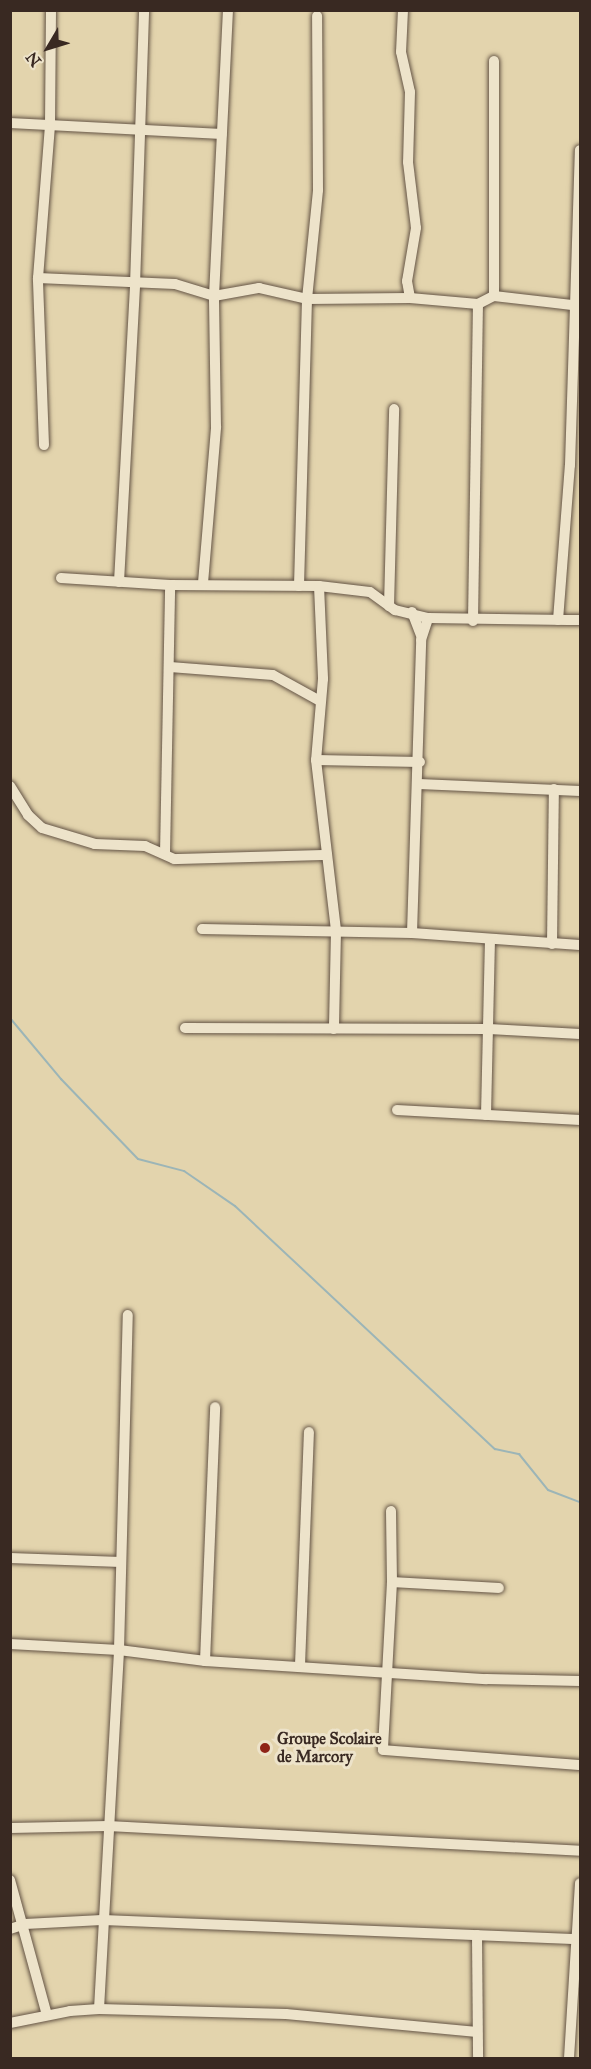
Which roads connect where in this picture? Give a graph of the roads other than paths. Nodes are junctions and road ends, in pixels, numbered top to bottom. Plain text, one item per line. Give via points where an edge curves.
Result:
1 (51, 10) edge
2 (144, 10) edge
3 (228, 10) edge
4 (403, 10) edge
5 (317, 16) dead end
6 (494, 61) dead end
7 (10, 123) edge
8 (50, 125) junction
9 (140, 130) junction
10 (222, 134) junction
11 (580, 150) edge
12 (38, 278) junction
13 (135, 285) junction
14 (214, 296) junction
15 (494, 296) junction
16 (410, 298) junction
17 (307, 299) junction
18 (478, 304) junction
19 (579, 306) edge
20 (394, 409) dead end
21 (44, 445) dead end
22 (575, 465) edge
23 (61, 578) dead end
24 (119, 582) junction
25 (203, 583) junction
26 (170, 585) junction
27 (299, 586) junction
28 (319, 586) junction
29 (389, 606) junction
30 (412, 612) junction
31 (428, 618) junction
32 (558, 620) junction
33 (580, 620) edge
34 (473, 621) junction
35 (421, 636) junction
36 (170, 668) junction
37 (320, 701) junction
38 (316, 760) junction
39 (420, 762) junction
40 (419, 784) junction
41 (10, 786) edge
42 (554, 789) junction
43 (580, 791) edge
44 (165, 854) junction
45 (327, 855) junction
46 (202, 929) dead end
47 (336, 931) junction
48 (412, 933) junction
49 (490, 939) junction
50 (552, 944) junction
51 (580, 945) edge
52 (185, 1029) dead end
53 (334, 1029) junction
54 (489, 1029) junction
55 (580, 1034) edge
56 (397, 1110) dead end
57 (486, 1115) junction
58 (580, 1120) edge
59 (128, 1316) dead end
60 (215, 1407) dead end
61 (309, 1432) dead end
62 (391, 1511) dead end
63 (10, 1558) edge
64 (121, 1562) junction
65 (392, 1582) junction
66 (499, 1588) dead end
67 (10, 1644) edge
68 (119, 1650) junction
69 (205, 1661) junction
70 (300, 1665) junction
71 (386, 1672) junction
72 (580, 1681) edge
73 (580, 1765) edge
74 (108, 1826) junction
75 (10, 1828) edge
76 (580, 1851) edge
77 (10, 1880) edge
78 (580, 1883) edge
79 (102, 1920) junction
80 (25, 1924) junction
81 (10, 1929) edge
82 (477, 1935) junction
83 (578, 1939) edge
84 (99, 2009) junction
85 (47, 2015) junction
86 (10, 2023) edge
87 (477, 2032) junction
88 (575, 2034) edge
89 (478, 2058) edge
90 (569, 2058) edge

1 - 8 street
2 - 9 street
3 - 10 street
4 - 16 street via 401,52 410,92 408,162 416,228 407,281
5 - 17 street via 318,190
6 - 15 street
7 - 8 street
8 - 9 street
8 - 12 street
9 - 10 street
9 - 13 street
10 - 14 street
11 - 19 street
12 - 13 street
12 - 21 street
13 - 14 street via 175,284
13 - 24 street
14 - 17 street via 259,288
14 - 25 street via 216,427
15 - 18 street
15 - 19 street
16 - 17 street
16 - 18 street
17 - 27 street
18 - 34 street
19 - 22 street
20 - 29 street
22 - 32 street
23 - 24 street
24 - 26 street
25 - 26 street
25 - 27 street
26 - 36 street
27 - 28 street
28 - 29 street via 370,592
28 - 37 street
29 - 30 street
30 - 31 street
30 - 35 street
31 - 34 street
31 - 35 street
32 - 33 street
32 - 34 street
35 - 39 street
36 - 37 street via 273,675
36 - 44 street
37 - 38 street
38 - 39 street
38 - 45 street
39 - 40 street
40 - 42 street
40 - 48 street
41 - 44 street via 28,815 42,828 95,844 145,846
42 - 43 street
42 - 50 street
44 - 45 street via 174,859
45 - 47 street
46 - 47 street
47 - 48 street
47 - 53 street
48 - 49 street
49 - 50 street
49 - 54 street
50 - 51 street
52 - 53 street
53 - 54 street
54 - 55 street
54 - 57 street
56 - 57 street
57 - 58 street
59 - 64 street
60 - 69 street
61 - 70 street
62 - 65 street
63 - 64 street
64 - 68 street
65 - 66 street
65 - 71 street
67 - 68 street
68 - 69 street
68 - 74 street
69 - 70 street
70 - 71 street
71 - 72 street
71 - 73 street via 383,1750
74 - 75 street
74 - 76 street
74 - 79 street
77 - 80 street
78 - 83 street
79 - 80 street
79 - 82 street
79 - 84 street
80 - 81 street
80 - 85 street
82 - 83 street
82 - 87 street
83 - 88 street
84 - 85 street
84 - 87 street via 286,2014
85 - 86 street
87 - 89 street
88 - 90 street

